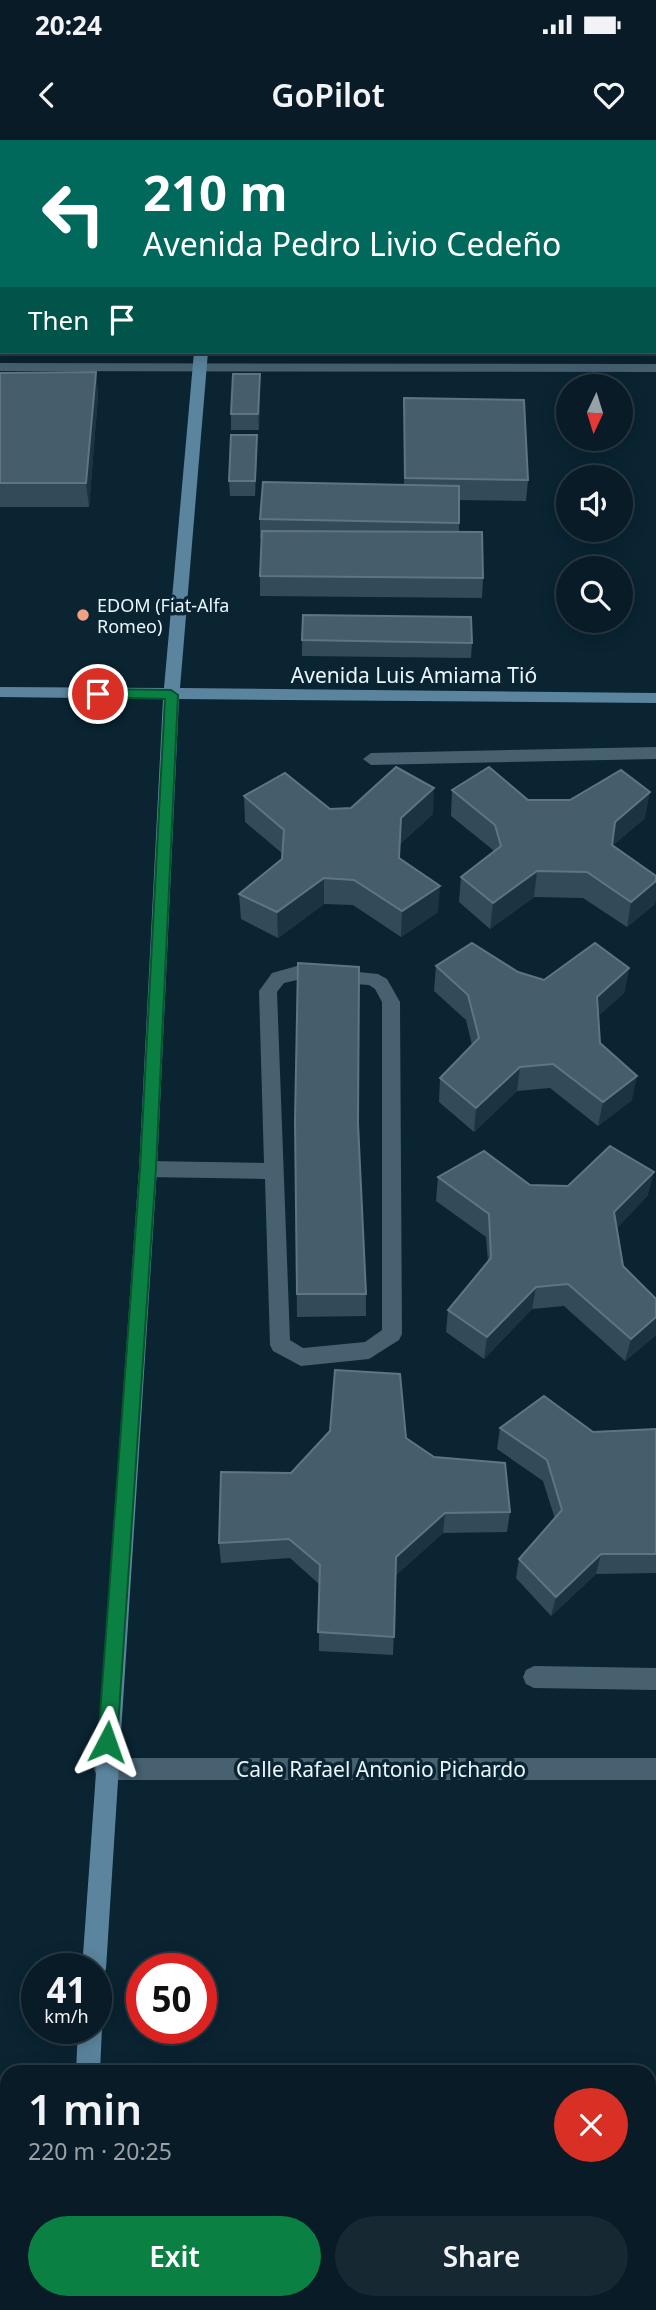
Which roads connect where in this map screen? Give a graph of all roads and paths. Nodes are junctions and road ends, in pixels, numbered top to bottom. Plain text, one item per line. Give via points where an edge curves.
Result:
1 (201, 360) edge
2 (0, 367) edge
3 (656, 368) edge
4 (0, 692) edge
5 (171, 695) junction
6 (656, 698) edge
7 (656, 753) edge
8 (371, 759) dead end
9 (148, 1169) junction
10 (276, 1171) junction
11 (534, 1677) dead end
12 (656, 1679) edge
13 (106, 1769) junction
14 (656, 1769) edge
15 (95, 1953) edge
16 (89, 2044) edge
17 (88, 2065) edge

1 - 2 street
1 - 3 street
1 - 5 main road
4 - 5 main road
5 - 6 main road, Avenida Luis Amiama Tió
5 - 9 main road
7 - 8 street
9 - 10 street
9 - 13 main road
10 - 10 street via 280,1345 301,1357 369,1350 392,1334 391,1002 381,984 372,979 297,973 278,978 268,991
11 - 12 street
13 - 14 street, Calle Rafael Antonio Pichardo
13 - 15 main road
16 - 17 main road

